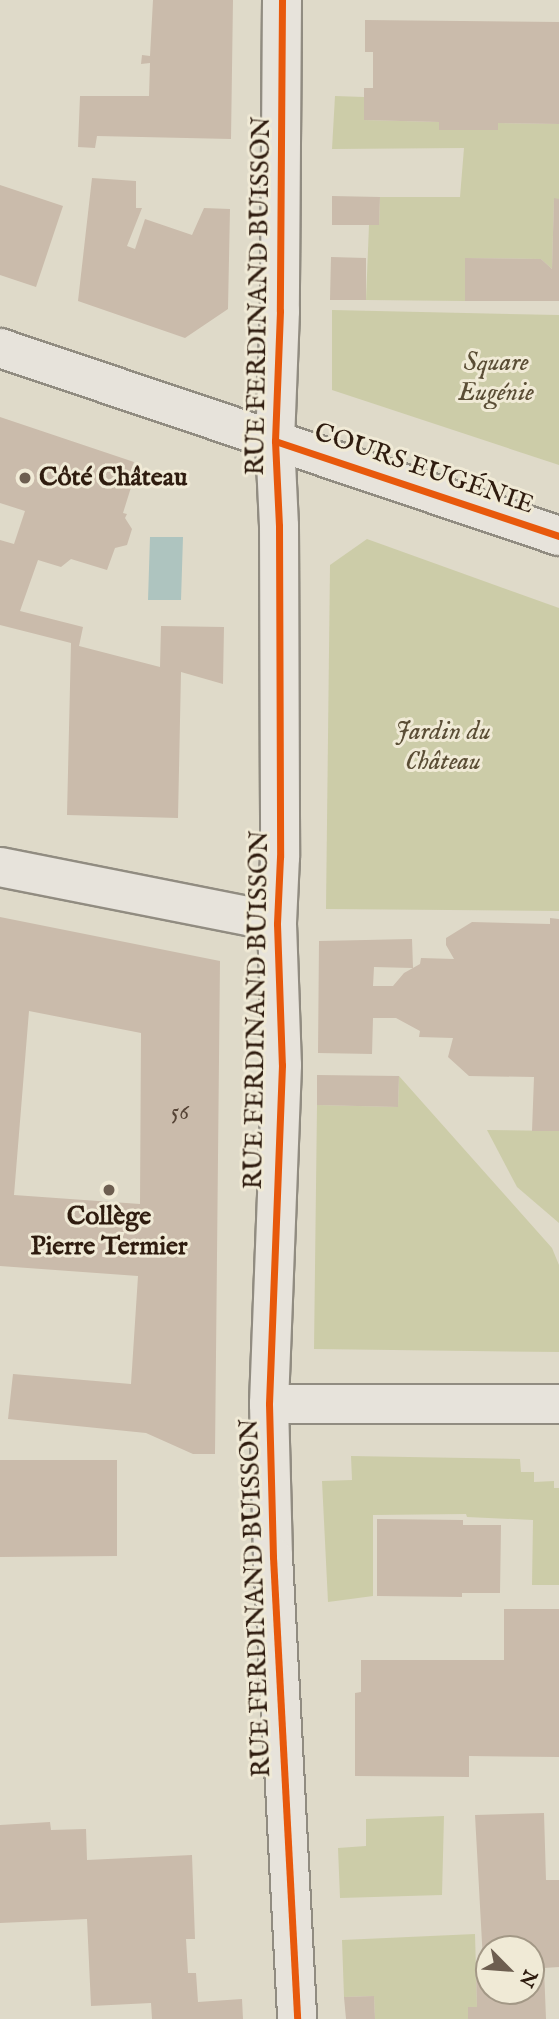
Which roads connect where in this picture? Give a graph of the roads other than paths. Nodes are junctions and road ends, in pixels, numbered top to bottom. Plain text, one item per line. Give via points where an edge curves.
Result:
1 (282, 0) edge
2 (0, 348) edge
3 (275, 442) junction
4 (559, 536) edge
5 (0, 867) edge
6 (277, 925) junction
7 (269, 1404) junction
8 (559, 1404) edge
9 (296, 2019) edge

1 - 3 street, RUE FERDINAND BUISSON
2 - 3 street, COURS EUGÉNIE
3 - 4 street, COURS EUGÉNIE
3 - 6 street, RUE FERDINAND BUISSON via 279,554
5 - 6 street
6 - 7 street, RUE FERDINAND BUISSON via 282,1065
7 - 8 street
7 - 9 street, RUE FERDINAND BUISSON

